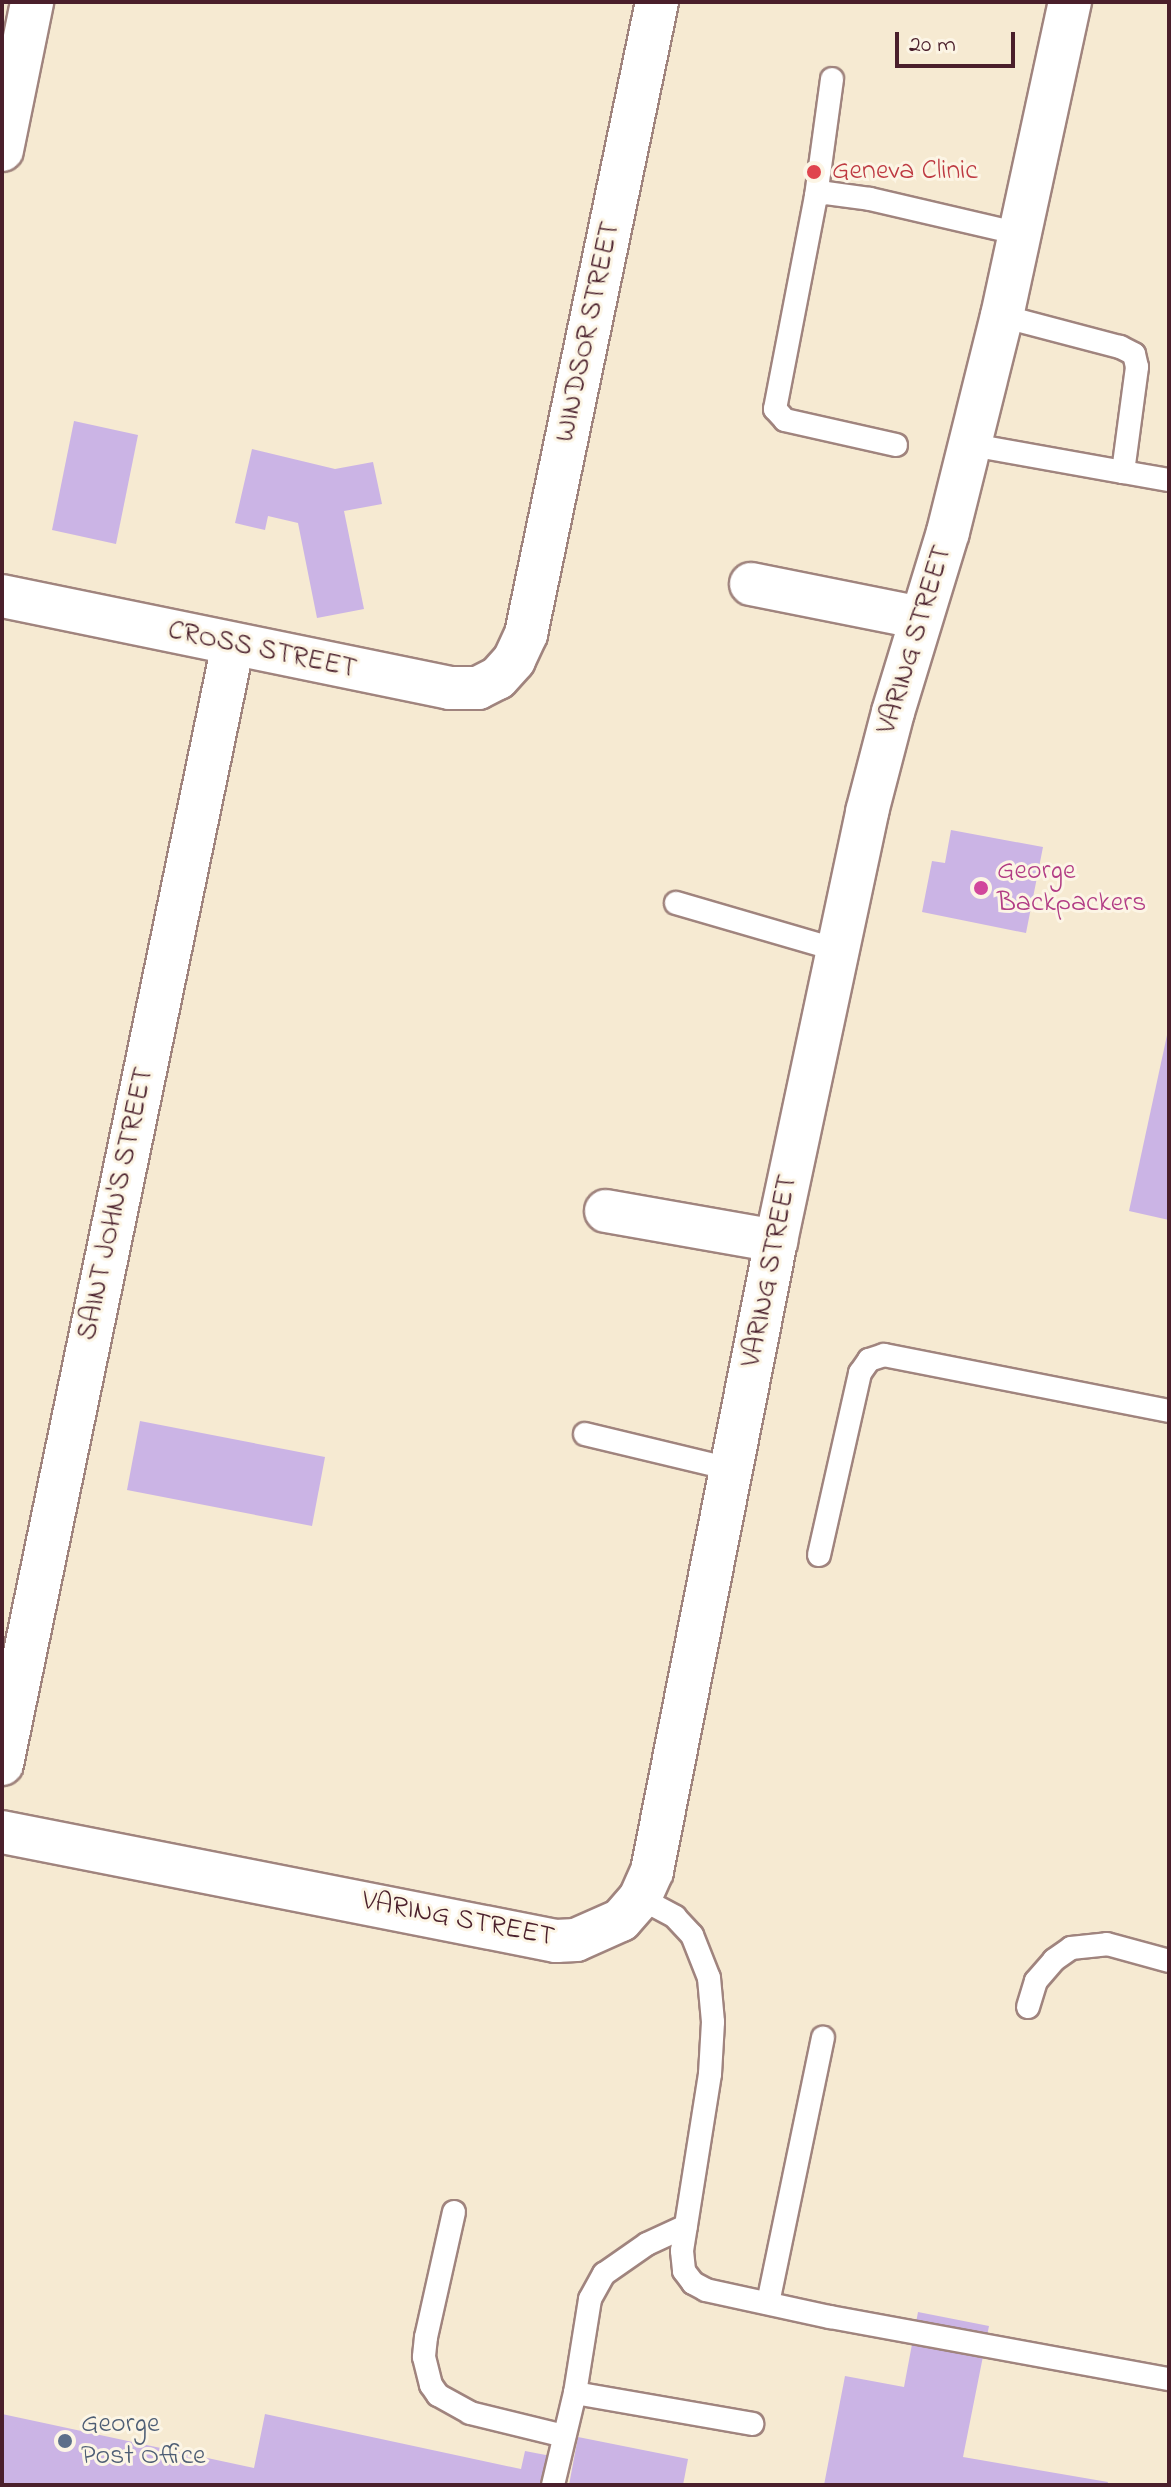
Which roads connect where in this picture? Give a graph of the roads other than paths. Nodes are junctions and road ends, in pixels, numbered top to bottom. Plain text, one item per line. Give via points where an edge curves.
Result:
1 (32, 2) edge
2 (657, 2) edge
3 (1070, 2) edge
4 (832, 79) dead end
5 (2, 150) edge
6 (816, 196) junction
7 (1020, 234) junction
8 (1002, 316) junction
9 (967, 444) junction
10 (896, 445) dead end
11 (1123, 472) junction
12 (1169, 480) edge
13 (751, 584) dead end
14 (2, 596) edge
15 (921, 618) junction
16 (233, 645) junction
17 (514, 660) joint
18 (676, 903) dead end
19 (838, 950) junction
20 (606, 1211) dead end
21 (776, 1241) junction
22 (1169, 1411) edge
23 (585, 1434) dead end
24 (731, 1469) junction
25 (819, 1555) dead end
26 (2, 1764) edge
27 (2, 1832) edge
28 (640, 1898) junction
29 (1169, 1961) edge
30 (1028, 2007) dead end
31 (823, 2038) dead end
32 (454, 2212) dead end
33 (686, 2226) junction
34 (768, 2303) junction
35 (1169, 2379) edge
36 (575, 2393) junction
37 (752, 2424) dead end
38 (564, 2436) junction
39 (553, 2485) edge

1 - 5 street
2 - 17 street, WINDSOR STREET via 526,634
3 - 7 street, VARING STREET
4 - 6 lane
6 - 7 lane via 870,199
6 - 10 lane via 775,409 785,420
7 - 8 street, VARING STREET
8 - 9 street, VARING STREET
8 - 11 lane via 1134,354 1137,367
9 - 11 lane
9 - 15 street, VARING STREET via 948,532
11 - 12 lane
13 - 15 street
14 - 16 street, CROSS STREET
15 - 19 street, VARING STREET via 867,812
16 - 17 street, CROSS STREET via 450,688 478,688 498,678
16 - 26 street, SAINT JOHN'S STREET
18 - 19 lane
19 - 21 street, VARING STREET
20 - 21 street
21 - 24 street, VARING STREET
22 - 25 lane via 884,1355 869,1360 860,1373
23 - 24 lane
24 - 28 street, VARING STREET via 652,1871
27 - 28 street, VARING STREET via 556,1941 576,1940 621,1920
28 - 33 lane via 675,1917 692,1935 709,1978 710,2074
29 - 30 lane via 1107,1944 1071,1948 1036,1981
31 - 34 lane
32 - 38 lane via 426,2337 424,2357 431,2385 438,2395 470,2413
33 - 34 lane via 684,2271 693,2283
33 - 36 lane via 647,2244 604,2274 590,2299
34 - 35 lane
36 - 37 lane
36 - 38 lane
38 - 39 lane

